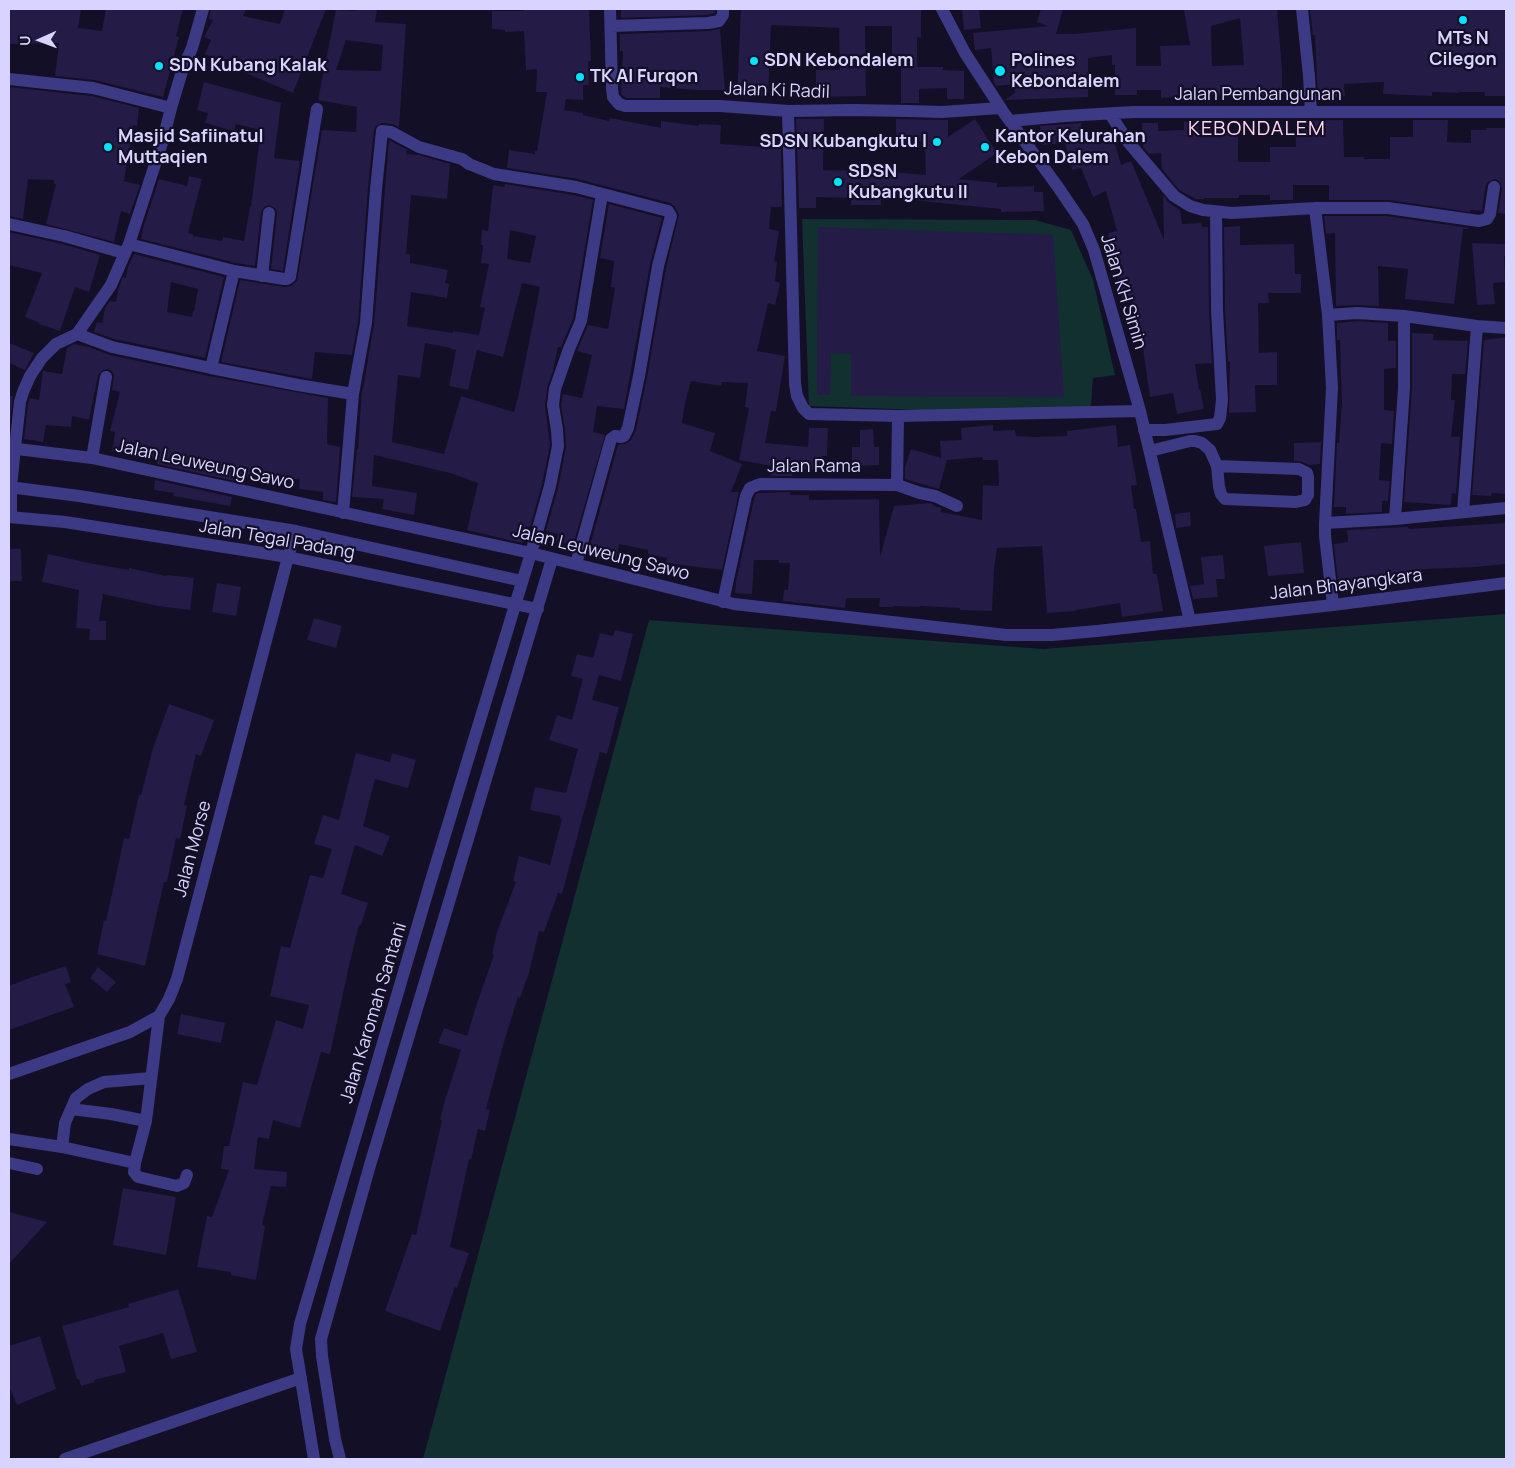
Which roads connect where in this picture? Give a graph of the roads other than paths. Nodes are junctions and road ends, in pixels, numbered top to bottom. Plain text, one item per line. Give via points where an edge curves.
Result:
1 (203, 9) edge
2 (610, 9) edge
3 (723, 9) edge
4 (942, 9) edge
5 (1302, 9) edge
6 (611, 26) junction
7 (9, 79) edge
8 (171, 108) junction
9 (1000, 108) junction
10 (317, 109) dead end
11 (788, 111) junction
12 (1311, 112) junction
13 (1506, 112) edge
14 (1110, 114) junction
15 (1010, 121) junction
16 (1494, 187) dead end
17 (602, 194) junction
18 (1315, 208) junction
19 (1216, 212) junction
20 (269, 214) dead end
21 (9, 224) edge
22 (127, 249) junction
23 (234, 270) junction
24 (262, 276) junction
25 (1328, 315) junction
26 (1404, 316) junction
27 (1477, 326) junction
28 (1506, 328) edge
29 (77, 334) junction
30 (210, 368) junction
31 (106, 376) dead end
32 (353, 394) junction
33 (1140, 411) junction
34 (898, 416) junction
35 (1144, 430) junction
36 (12, 448) edge
37 (1150, 451) junction
38 (92, 458) junction
39 (1218, 466) junction
40 (897, 485) junction
41 (10, 487) edge
42 (957, 506) dead end
43 (1506, 508) edge
44 (1463, 512) junction
45 (343, 513) junction
46 (10, 517) edge
47 (1396, 519) junction
48 (1325, 523) junction
49 (296, 531) junction
50 (531, 553) junction
51 (288, 557) junction
52 (552, 559) junction
53 (576, 564) junction
54 (522, 581) junction
55 (1506, 583) edge
56 (724, 602) junction
57 (515, 604) junction
58 (1333, 605) junction
59 (538, 609) junction
60 (1190, 621) junction
61 (429, 887) junction
62 (451, 894) junction
63 (159, 1016) junction
64 (9, 1074) edge
65 (151, 1078) junction
66 (72, 1110) junction
67 (146, 1121) junction
68 (9, 1139) edge
69 (62, 1147) junction
70 (349, 1159) junction
71 (9, 1163) edge
72 (134, 1163) junction
73 (370, 1165) junction
74 (37, 1169) dead end
75 (187, 1174) dead end
76 (301, 1378) junction
77 (65, 1459) edge
78 (314, 1459) edge
79 (340, 1459) edge

1 - 8 street
2 - 6 street, Jalan Ki Radil
3 - 6 street via 719,21 708,23
4 - 9 street, Jalan KH Simin
5 - 12 street
6 - 11 street, Jalan Ki Radil via 612,88 619,104
7 - 8 street via 93,88
8 - 22 street
9 - 11 street, Jalan Ki Radil via 942,112
9 - 15 street, Jalan KH Simin
10 - 24 street via 290,277
11 - 34 street via 797,396 809,414
12 - 13 street, Jalan Pembangunan
12 - 14 street, Jalan Pembangunan
14 - 15 street, Jalan Pembangunan
14 - 19 street via 1129,143 1174,196 1190,206
15 - 33 street, Jalan KH Simin via 1083,224 1094,250
16 - 18 street via 1490,214 1487,219 1479,221 1388,208
17 - 32 street via 494,174 462,159 419,147 391,132 382,131 366,323
17 - 50 street, Jalan Karomah Santani via 581,321 556,389 553,405 558,446
17 - 53 street via 668,211 671,216 658,266 628,428 624,436 611,439
18 - 19 street
18 - 25 street
19 - 35 street via 1220,418 1216,424
20 - 24 street
21 - 22 street
22 - 23 street
22 - 29 street via 111,286
23 - 24 street
23 - 30 street
25 - 26 street
25 - 48 street via 1332,388
26 - 27 street
26 - 47 street via 1404,388
27 - 28 street
27 - 44 street
29 - 30 street via 112,347
29 - 36 street via 56,344 30,376 20,402
30 - 32 street
31 - 38 street
32 - 45 street
33 - 34 street
33 - 35 street, Jalan KH Simin
34 - 40 street
35 - 37 street, Jalan KH Simin
36 - 38 street, Jalan Leuweung Sawo
36 - 41 street
37 - 39 street via 1190,441 1200,442 1210,450
37 - 60 street, Jalan KH Simin
38 - 45 street, Jalan Leuweung Sawo
39 - 39 street via 1219,487 1225,499 1296,502 1305,500 1308,495 1307,473 1299,469
40 - 42 street
40 - 56 street, Jalan Rama via 760,484 750,488
41 - 46 street
41 - 49 street, Jalan Tegal Padang
43 - 44 street
44 - 47 street
45 - 50 street, Jalan Leuweung Sawo
46 - 51 street, Jalan Tegal Padang via 65,522
47 - 48 street
48 - 58 street
49 - 51 street, Jalan Morse
49 - 54 street, Jalan Tegal Padang
50 - 52 street, Jalan Leuweung Sawo
50 - 54 street, Jalan Karomah Santani
51 - 57 street, Jalan Tegal Padang
51 - 63 street, Jalan Morse via 177,979
52 - 53 street, Jalan Leuweung Sawo
52 - 59 street
53 - 56 street, Jalan Leuweung Sawo
54 - 57 street, Jalan Karomah Santani
55 - 58 street, Jalan Bhayangkara
56 - 60 street, Jalan Leuweung Sawo via 1006,635 1052,635
57 - 59 street, Jalan Tegal Padang
57 - 61 street, Jalan Karomah Santani
58 - 60 street, Jalan Bhayangkara
59 - 62 street
61 - 62 street
61 - 70 street, Jalan Karomah Santani
62 - 73 street
63 - 64 street via 130,1032
63 - 65 street
65 - 66 street via 104,1082 76,1098
65 - 67 street
66 - 67 street
66 - 69 street via 65,1123
67 - 72 street
68 - 69 street
69 - 72 street
70 - 73 street
70 - 76 street, Jalan Karomah Santani via 300,1324 296,1349
71 - 74 street
72 - 75 street via 138,1177 177,1186 184,1183
73 - 79 street via 321,1339
76 - 77 street
76 - 78 street, Jalan Karomah Santani

